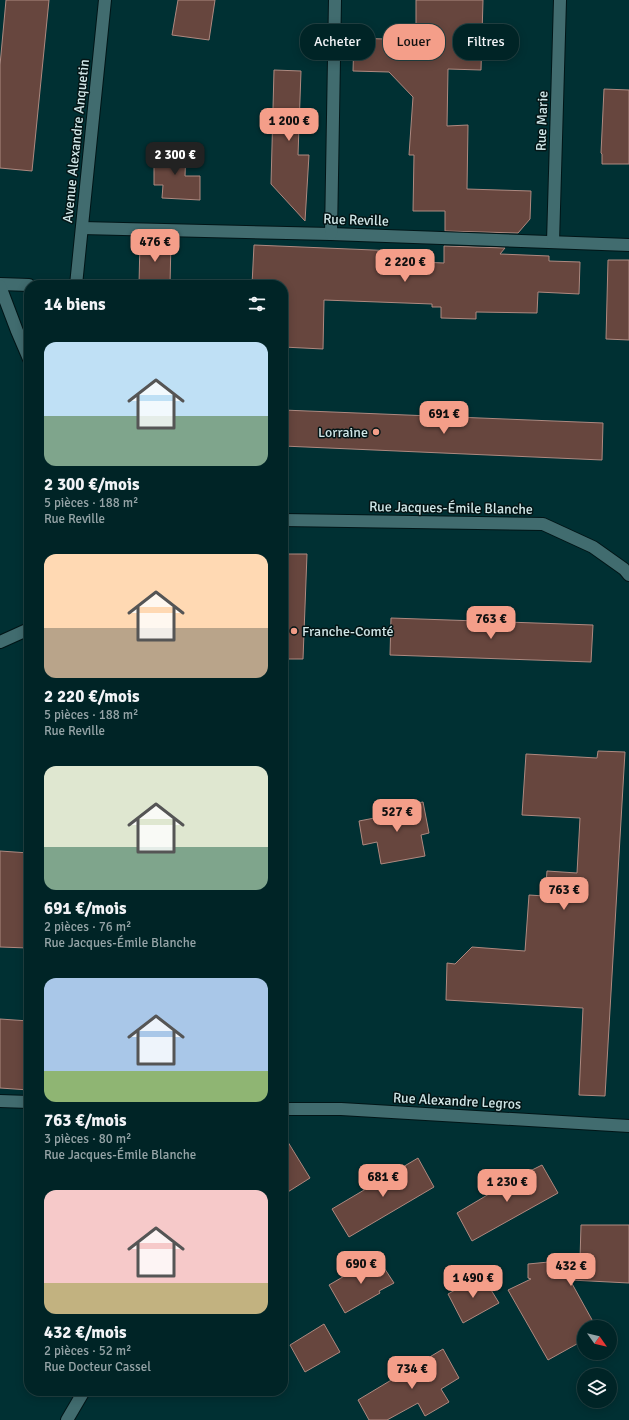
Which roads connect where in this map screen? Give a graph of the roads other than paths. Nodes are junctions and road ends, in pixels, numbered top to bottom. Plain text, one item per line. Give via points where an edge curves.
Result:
1 (105, 0) edge
2 (335, 0) edge
3 (560, 0) edge
4 (82, 228) junction
5 (331, 234) junction
6 (553, 242) junction
7 (629, 245) edge
8 (77, 280) edge
9 (0, 285) edge
10 (24, 285) edge
11 (24, 347) edge
12 (288, 520) edge
13 (629, 575) edge
14 (24, 631) edge
15 (0, 642) edge
16 (0, 1101) edge
17 (24, 1102) edge
18 (288, 1109) edge
19 (629, 1126) edge
20 (81, 1396) edge
21 (67, 1420) edge

1 - 4 street, Avenue Alexandre Anquetin
2 - 5 street
3 - 6 street, Rue Marie
4 - 5 street, Rue Reville
4 - 8 street, Avenue Alexandre Anquetin
5 - 6 street, Rue Reville
6 - 7 street, Rue Reville
9 - 10 street
9 - 11 street
12 - 13 street, Rue Jacques-Émile Blanche via 543,524 593,547
14 - 15 street
16 - 17 street
18 - 19 street, Rue Alexandre Legros via 341,1109
20 - 21 street

